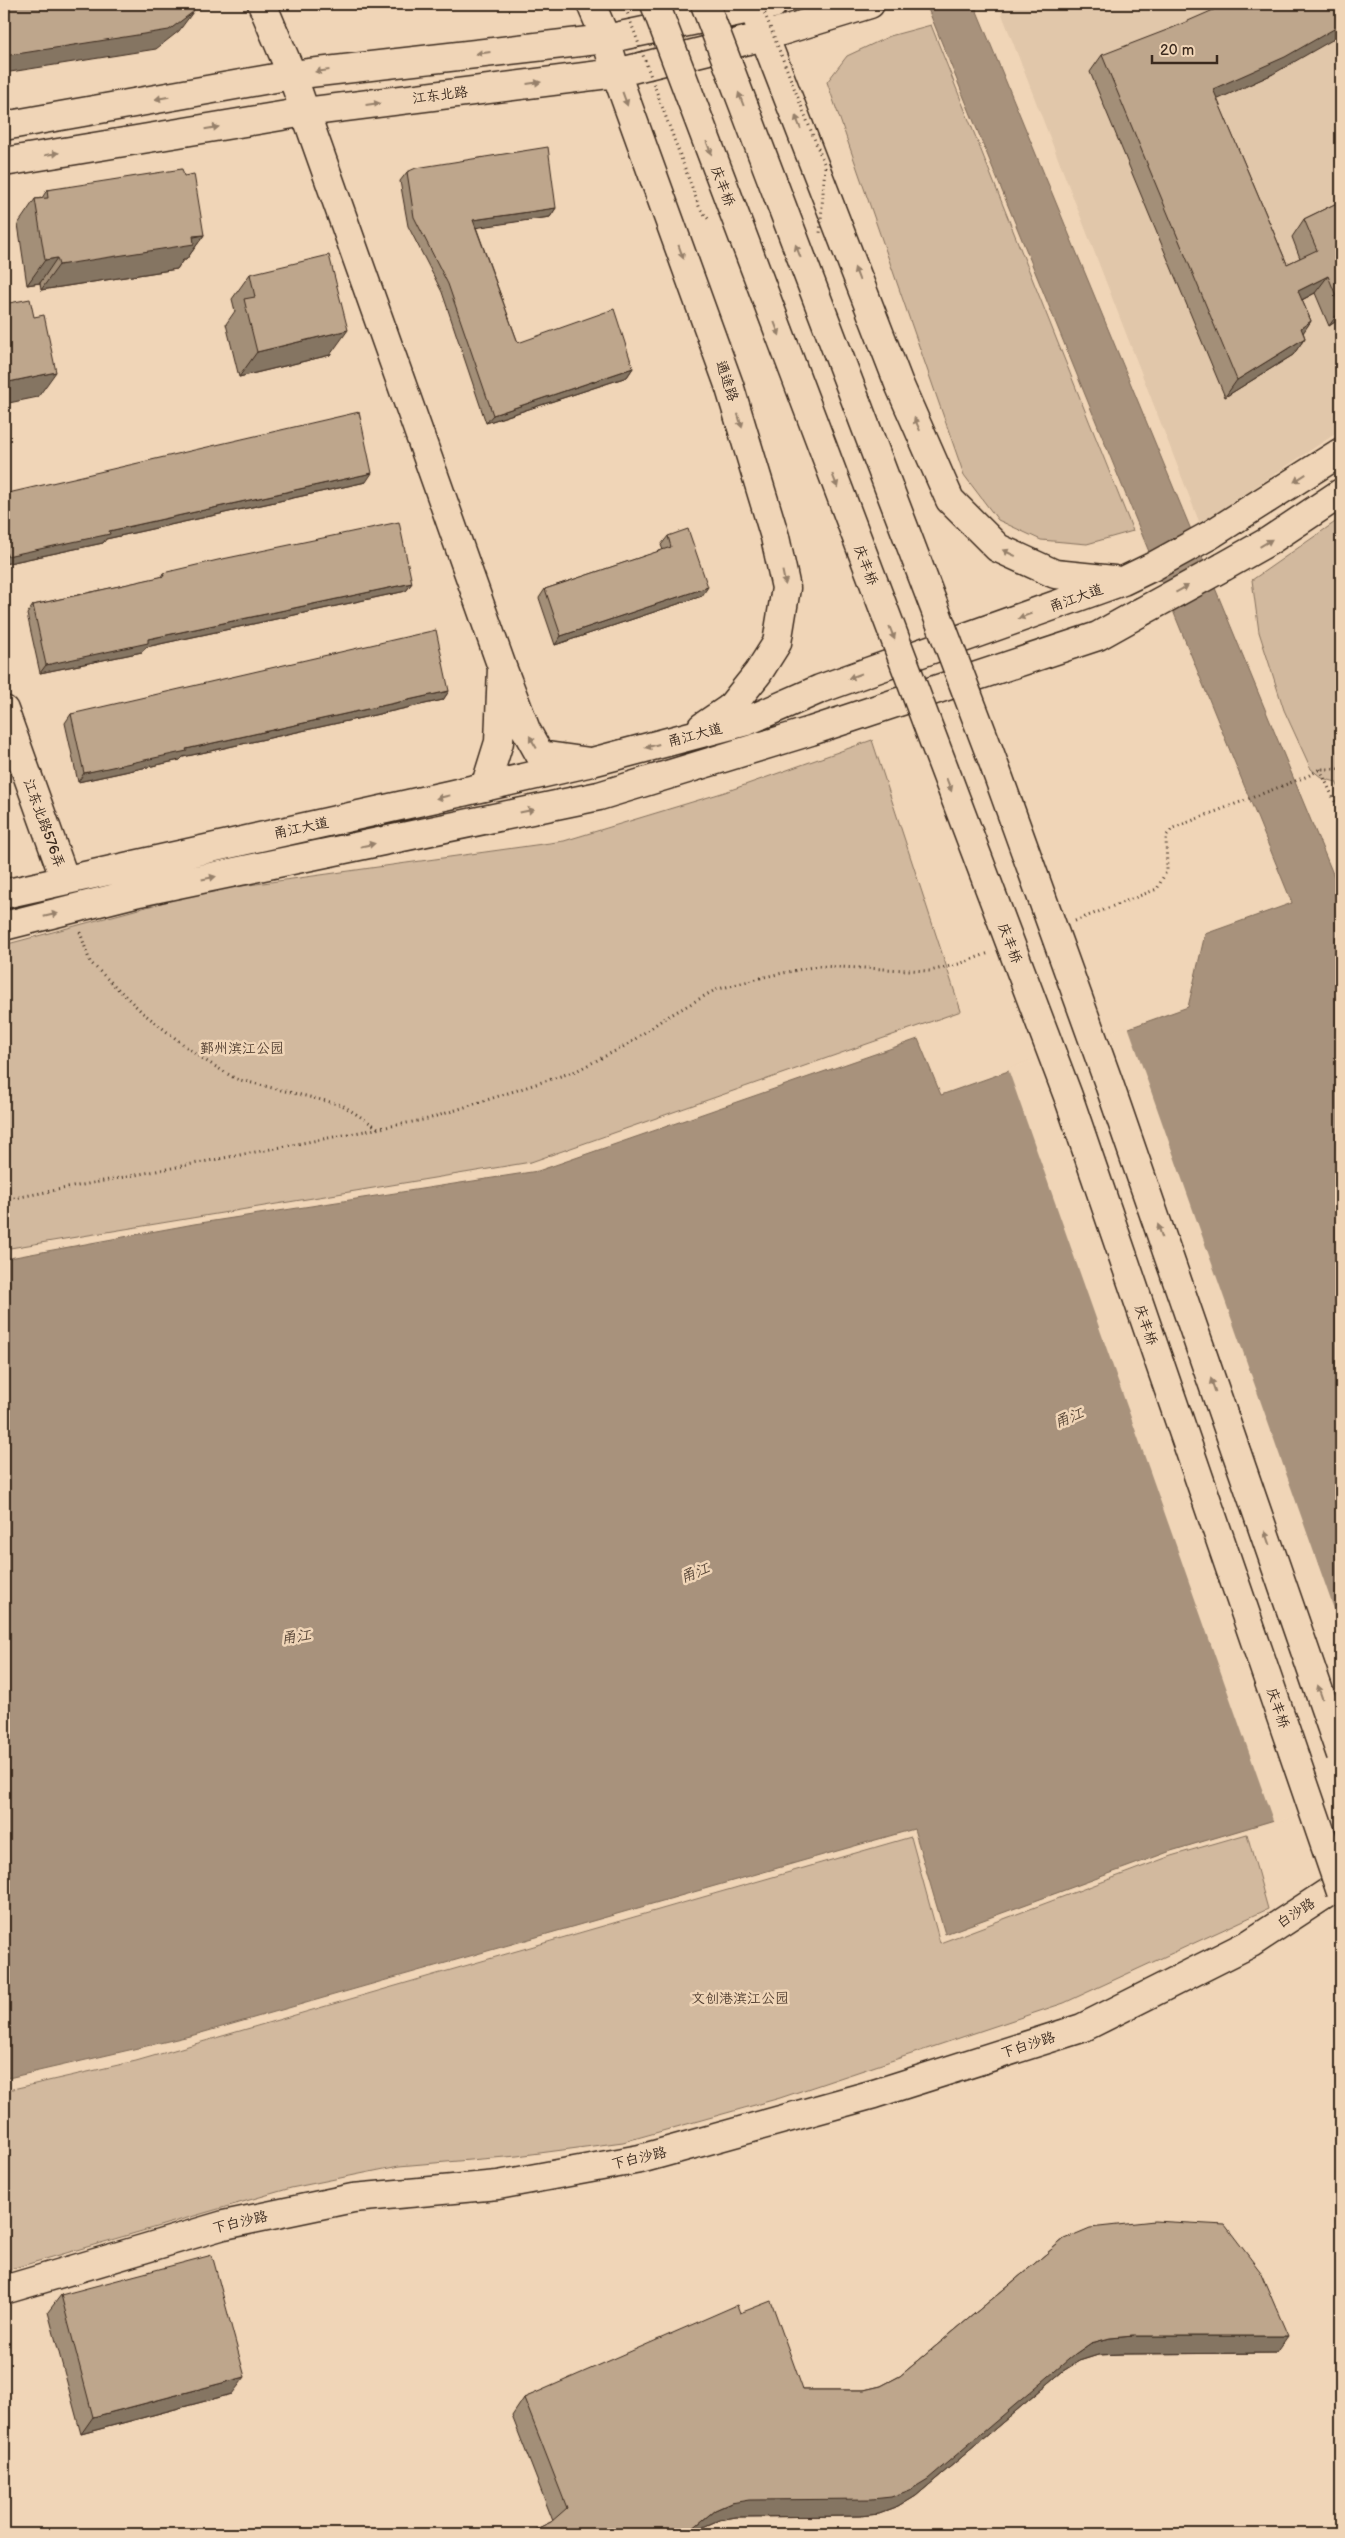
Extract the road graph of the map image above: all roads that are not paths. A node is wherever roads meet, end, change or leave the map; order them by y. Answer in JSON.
{"nodes":[{"id":1,"x":262,"y":4,"type":"edge"},
{"id":2,"x":591,"y":4,"type":"edge"},
{"id":3,"x":655,"y":4,"type":"edge"},
{"id":4,"x":705,"y":4,"type":"edge"},
{"id":5,"x":760,"y":5,"type":"edge"},
{"id":6,"x":863,"y":6,"type":"edge"},
{"id":7,"x":765,"y":36,"type":"junction"},
{"id":8,"x":606,"y":38,"type":"junction"},
{"id":9,"x":616,"y":73,"type":"junction"},
{"id":10,"x":292,"y":74,"type":"junction"},
{"id":11,"x":305,"y":112,"type":"junction"},
{"id":12,"x":4,"y":126,"type":"edge"},
{"id":13,"x":4,"y":162,"type":"edge"},
{"id":14,"x":1341,"y":452,"type":"edge"},
{"id":15,"x":1341,"y":493,"type":"edge"},
{"id":16,"x":1123,"y":581,"type":"junction"},
{"id":17,"x":502,"y":667,"type":"junction"},
{"id":18,"x":4,"y":710,"type":"edge"},
{"id":19,"x":689,"y":736,"type":"junction"},
{"id":20,"x":592,"y":762,"type":"junction"},
{"id":21,"x":485,"y":787,"type":"junction"},
{"id":22,"x":65,"y":880,"type":"junction"},
{"id":23,"x":4,"y":894,"type":"edge"},
{"id":24,"x":4,"y":926,"type":"edge"},
{"id":25,"x":1341,"y":1755,"type":"edge"},
{"id":26,"x":1341,"y":1884,"type":"edge"},
{"id":27,"x":1341,"y":1892,"type":"edge"},
{"id":28,"x":1250,"y":1943,"type":"joint"},
{"id":29,"x":4,"y":2290,"type":"edge"}],
"edges":[{"from":1,"to":10,"type":"main road"},
{"from":2,"to":8,"type":"main road","name":"通途路"},
{"from":3,"to":27,"type":"main road","name":"庆丰桥","one_way":true,"bridge":true},
{"from":25,"to":4,"type":"main road","one_way":true,"bridge":true},
{"from":5,"to":7,"type":"main road"},
{"from":5,"to":8,"type":"main road"},
{"from":6,"to":7,"type":"main road","name":"江东北路"},
{"from":7,"to":9,"type":"main road","name":"江东北路"},
{"from":16,"to":7,"type":"main road","one_way":true},
{"from":8,"to":9,"type":"main road","name":"通途路"},
{"from":8,"to":10,"type":"main road","one_way":true},
{"from":11,"to":9,"type":"main road","name":"江东北路","one_way":true},
{"from":9,"to":19,"type":"main road","name":"通途路","one_way":true},
{"from":10,"to":11,"type":"main road"},
{"from":10,"to":12,"type":"main road","one_way":true},
{"from":13,"to":11,"type":"main road","name":"江东北路","one_way":true},
{"from":11,"to":17,"type":"main road"},
{"from":14,"to":16,"type":"main road","name":"甬江大道","one_way":true,"bridge":true},
{"from":24,"to":15,"type":"main road","one_way":true,"bridge":true},
{"from":16,"to":19,"type":"main road","name":"甬江大道","one_way":true},
{"from":20,"to":17,"type":"main road","one_way":true},
{"from":17,"to":21,"type":"main road"},
{"from":18,"to":22,"type":"main road","name":"江东北路576弄"},
{"from":19,"to":20,"type":"main road","name":"甬江大道","one_way":true},
{"from":20,"to":21,"type":"main road","name":"甬江大道"},
{"from":21,"to":22,"type":"main road","name":"甬江大道","one_way":true},
{"from":22,"to":23,"type":"main road","name":"甬江大道"},
{"from":26,"to":28,"type":"main road","name":"白沙路"},
{"from":28,"to":29,"type":"main road","name":"下白沙路"}]}
